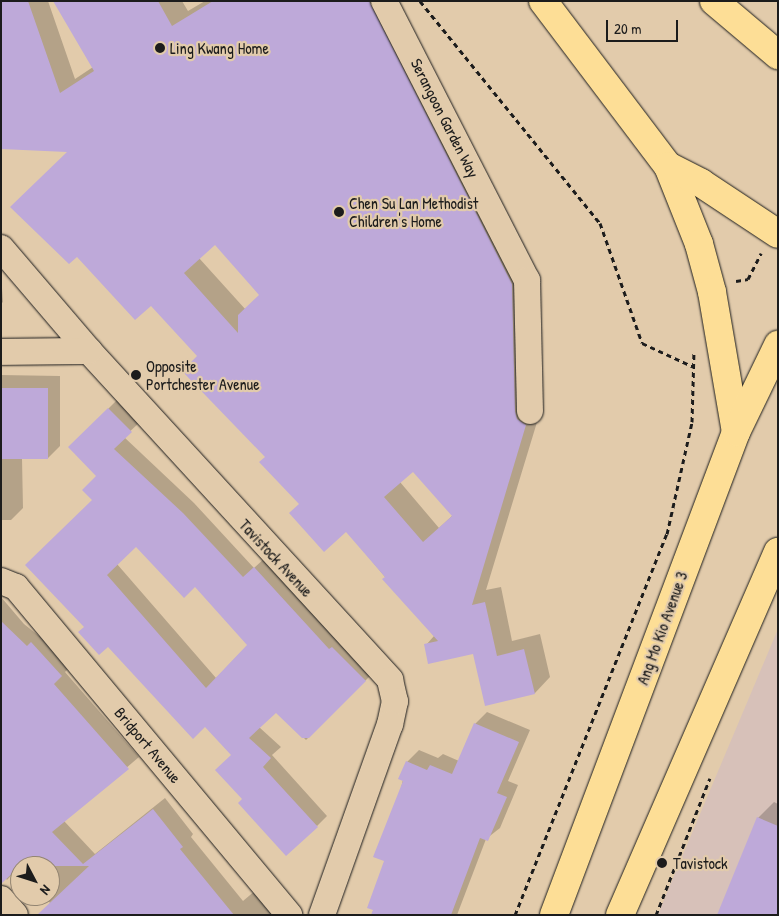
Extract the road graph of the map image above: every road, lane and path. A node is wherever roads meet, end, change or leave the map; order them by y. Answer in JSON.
{"nodes":[{"id":1,"x":384,"y":1,"type":"edge"},
{"id":2,"x":420,"y":1,"type":"edge"},
{"id":3,"x":543,"y":1,"type":"edge"},
{"id":4,"x":714,"y":1,"type":"edge"},
{"id":5,"x":778,"y":55,"type":"edge"},
{"id":6,"x":668,"y":166,"type":"junction"},
{"id":7,"x":775,"y":232,"type":"edge"},
{"id":8,"x":1,"y":248,"type":"edge"},
{"id":9,"x":710,"y":286,"type":"junction"},
{"id":10,"x":778,"y":345,"type":"edge"},
{"id":11,"x":694,"y":347,"type":"dead end"},
{"id":12,"x":1,"y":352,"type":"edge"},
{"id":13,"x":89,"y":352,"type":"junction"},
{"id":14,"x":694,"y":367,"type":"junction"},
{"id":15,"x":530,"y":411,"type":"dead end"},
{"id":16,"x":736,"y":432,"type":"junction"},
{"id":17,"x":778,"y":552,"type":"edge"},
{"id":18,"x":1,"y":581,"type":"edge"},
{"id":19,"x":1,"y":899,"type":"edge"},
{"id":20,"x":15,"y":915,"type":"edge"},
{"id":21,"x":289,"y":915,"type":"edge"},
{"id":22,"x":322,"y":915,"type":"edge"},
{"id":23,"x":515,"y":915,"type":"edge"},
{"id":24,"x":554,"y":915,"type":"edge"},
{"id":25,"x":620,"y":915,"type":"edge"}],
"edges":[{"from":1,"to":15,"type":"street","name":"Serangoon Garden Way"},
{"from":2,"to":14,"type":"path"},
{"from":3,"to":6,"type":"highway"},
{"from":4,"to":5,"type":"highway"},
{"from":6,"to":7,"type":"highway"},
{"from":6,"to":9,"type":"highway"},
{"from":7,"to":9,"type":"path"},
{"from":8,"to":13,"type":"street","name":"Tavistock Avenue"},
{"from":9,"to":16,"type":"highway"},
{"from":10,"to":16,"type":"highway","name":"Ang Mo Kio Avenue 3"},
{"from":11,"to":14,"type":"path"},
{"from":12,"to":13,"type":"street"},
{"from":13,"to":22,"type":"street","name":"Tavistock Avenue"},
{"from":14,"to":23,"type":"path"},
{"from":16,"to":24,"type":"highway","name":"Ang Mo Kio Avenue 3"},
{"from":17,"to":25,"type":"highway"},
{"from":18,"to":21,"type":"street","name":"Bridport Avenue"},
{"from":19,"to":20,"type":"street"}]}
